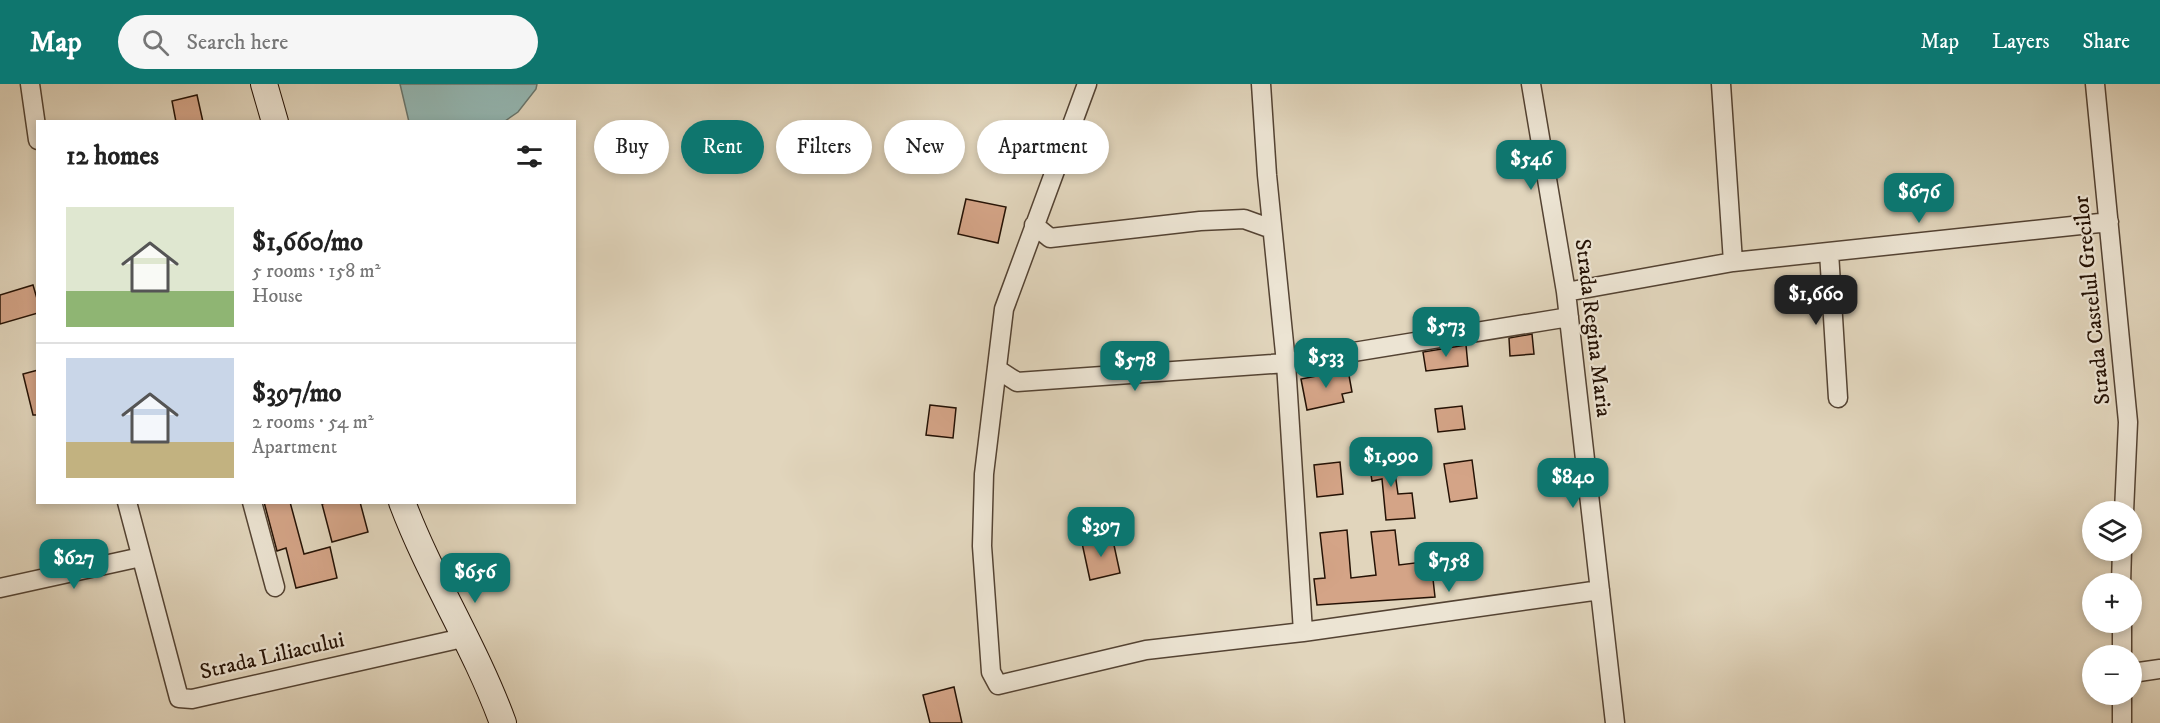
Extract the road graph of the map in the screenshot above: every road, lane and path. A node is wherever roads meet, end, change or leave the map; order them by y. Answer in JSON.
{"nodes":[{"id":1,"x":30,"y":84,"type":"edge"},
{"id":2,"x":264,"y":84,"type":"edge"},
{"id":3,"x":1087,"y":84,"type":"edge"},
{"id":4,"x":1261,"y":84,"type":"edge"},
{"id":5,"x":1532,"y":84,"type":"edge"},
{"id":6,"x":1721,"y":84,"type":"edge"},
{"id":7,"x":2095,"y":84,"type":"edge"},
{"id":8,"x":274,"y":120,"type":"edge"},
{"id":9,"x":36,"y":126,"type":"edge"},
{"id":10,"x":2109,"y":222,"type":"junction"},
{"id":11,"x":1034,"y":225,"type":"junction"},
{"id":12,"x":1272,"y":229,"type":"junction"},
{"id":13,"x":1829,"y":252,"type":"junction"},
{"id":14,"x":1733,"y":262,"type":"junction"},
{"id":15,"x":1566,"y":292,"type":"junction"},
{"id":16,"x":1569,"y":317,"type":"junction"},
{"id":17,"x":1286,"y":363,"type":"junction"},
{"id":18,"x":997,"y":369,"type":"junction"},
{"id":19,"x":1838,"y":398,"type":"dead end"},
{"id":20,"x":2124,"y":501,"type":"edge"},
{"id":21,"x":128,"y":504,"type":"edge"},
{"id":22,"x":253,"y":504,"type":"edge"},
{"id":23,"x":403,"y":504,"type":"edge"},
{"id":24,"x":141,"y":557,"type":"junction"},
{"id":25,"x":275,"y":587,"type":"dead end"},
{"id":26,"x":0,"y":588,"type":"edge"},
{"id":27,"x":1600,"y":590,"type":"junction"},
{"id":28,"x":1303,"y":632,"type":"junction"},
{"id":29,"x":467,"y":637,"type":"junction"},
{"id":30,"x":2160,"y":669,"type":"edge"},
{"id":31,"x":2142,"y":672,"type":"edge"},
{"id":32,"x":2122,"y":705,"type":"edge"},
{"id":33,"x":503,"y":723,"type":"edge"},
{"id":34,"x":1615,"y":723,"type":"edge"},
{"id":35,"x":2122,"y":723,"type":"edge"}],
"edges":[{"from":1,"to":9,"type":"street"},
{"from":2,"to":8,"type":"street"},
{"from":3,"to":11,"type":"street"},
{"from":4,"to":12,"type":"street"},
{"from":5,"to":15,"type":"street","name":"Strada Regina Maria"},
{"from":6,"to":14,"type":"street"},
{"from":7,"to":10,"type":"street","name":"Strada Castelul Grecilor"},
{"from":10,"to":13,"type":"street"},
{"from":10,"to":20,"type":"street","name":"Strada Castelul Grecilor"},
{"from":11,"to":12,"type":"street"},
{"from":11,"to":18,"type":"street"},
{"from":12,"to":17,"type":"street"},
{"from":13,"to":14,"type":"street"},
{"from":13,"to":19,"type":"street"},
{"from":14,"to":15,"type":"street"},
{"from":15,"to":16,"type":"street","name":"Strada Regina Maria"},
{"from":16,"to":17,"type":"street"},
{"from":16,"to":27,"type":"street","name":"Strada Regina Maria"},
{"from":17,"to":18,"type":"street"},
{"from":17,"to":28,"type":"street"},
{"from":18,"to":28,"type":"street"},
{"from":21,"to":24,"type":"street","name":"Strada Liliacului"},
{"from":22,"to":25,"type":"street"},
{"from":23,"to":29,"type":"street"},
{"from":24,"to":26,"type":"street"},
{"from":24,"to":29,"type":"street","name":"Strada Liliacului"},
{"from":27,"to":28,"type":"street"},
{"from":27,"to":34,"type":"street","name":"Strada Regina Maria"},
{"from":29,"to":33,"type":"street"},
{"from":30,"to":31,"type":"street"},
{"from":32,"to":35,"type":"street"}]}
